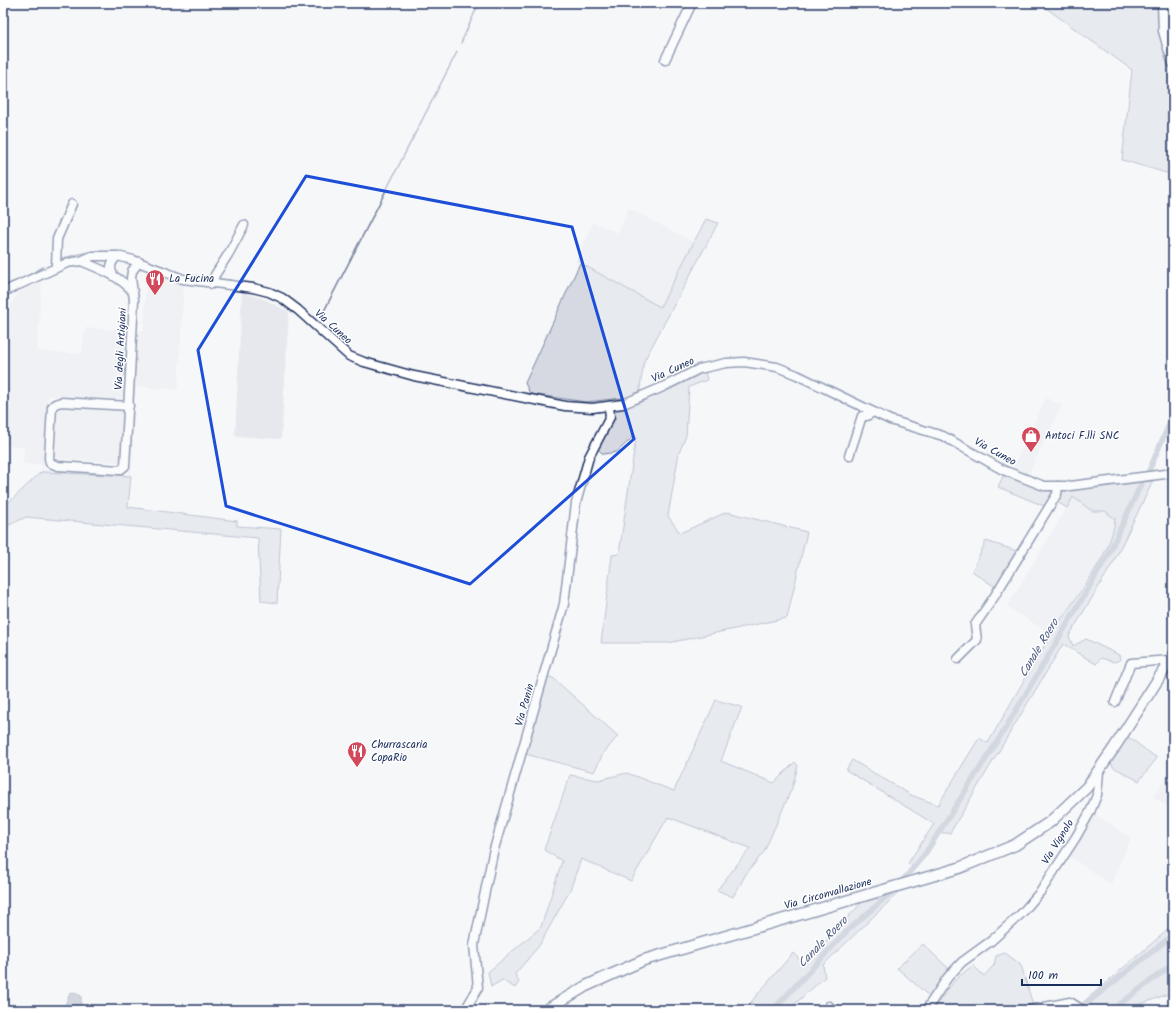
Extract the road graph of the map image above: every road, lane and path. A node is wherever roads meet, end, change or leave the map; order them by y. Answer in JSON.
{"nodes":[{"id":1,"x":692,"y":3,"type":"edge"},
{"id":2,"x":1163,"y":3,"type":"edge"},
{"id":3,"x":665,"y":60,"type":"dead end"},
{"id":4,"x":1173,"y":62,"type":"edge"},
{"id":5,"x":72,"y":204,"type":"dead end"},
{"id":6,"x":244,"y":225,"type":"dead end"},
{"id":7,"x":117,"y":256,"type":"junction"},
{"id":8,"x":81,"y":261,"type":"junction"},
{"id":9,"x":139,"y":262,"type":"junction"},
{"id":10,"x":56,"y":267,"type":"junction"},
{"id":11,"x":132,"y":273,"type":"junction"},
{"id":12,"x":115,"y":277,"type":"junction"},
{"id":13,"x":212,"y":284,"type":"junction"},
{"id":14,"x":3,"y":292,"type":"edge"},
{"id":15,"x":133,"y":292,"type":"junction"},
{"id":16,"x":129,"y":406,"type":"junction"},
{"id":17,"x":860,"y":406,"type":"junction"},
{"id":18,"x":609,"y":407,"type":"junction"},
{"id":19,"x":873,"y":412,"type":"junction"},
{"id":20,"x":862,"y":416,"type":"junction"},
{"id":21,"x":849,"y":456,"type":"dead end"},
{"id":22,"x":1173,"y":473,"type":"edge"},
{"id":23,"x":1058,"y":486,"type":"junction"},
{"id":24,"x":1172,"y":658,"type":"edge"},
{"id":25,"x":958,"y":659,"type":"dead end"},
{"id":26,"x":1115,"y":702,"type":"dead end"},
{"id":27,"x":1099,"y":772,"type":"junction"},
{"id":28,"x":1079,"y":1008,"type":"edge"},
{"id":29,"x":464,"y":1010,"type":"edge"},
{"id":30,"x":546,"y":1010,"type":"edge"},
{"id":31,"x":926,"y":1010,"type":"edge"},
{"id":32,"x":1029,"y":1010,"type":"edge"}],
"edges":[{"from":1,"to":3,"type":"street"},
{"from":2,"to":4,"type":"main road"},
{"from":5,"to":10,"type":"street"},
{"from":6,"to":13,"type":"street"},
{"from":7,"to":8,"type":"street","name":"Via Cuneo"},
{"from":7,"to":9,"type":"street","name":"Via Cuneo"},
{"from":7,"to":12,"type":"street"},
{"from":8,"to":10,"type":"street","name":"Via Cuneo"},
{"from":8,"to":12,"type":"street","name":"Via degli Artigiani"},
{"from":9,"to":11,"type":"street"},
{"from":9,"to":13,"type":"street","name":"Via Cuneo"},
{"from":10,"to":14,"type":"street","name":"Via Cuneo"},
{"from":11,"to":12,"type":"street"},
{"from":11,"to":15,"type":"street","name":"Via degli Artigiani"},
{"from":12,"to":15,"type":"street","name":"Via degli Artigiani"},
{"from":13,"to":18,"type":"street","name":"Via Cuneo"},
{"from":15,"to":16,"type":"street","name":"Via degli Artigiani"},
{"from":16,"to":16,"type":"street","name":"Via degli Artigiani"},
{"from":17,"to":18,"type":"street","name":"Via Cuneo"},
{"from":17,"to":19,"type":"street","name":"Via Cuneo"},
{"from":17,"to":20,"type":"street"},
{"from":18,"to":29,"type":"street","name":"Via Panin"},
{"from":19,"to":20,"type":"street"},
{"from":19,"to":23,"type":"street","name":"Via Cuneo"},
{"from":20,"to":21,"type":"street"},
{"from":22,"to":23,"type":"street","name":"Via Cuneo"},
{"from":23,"to":25,"type":"street"},
{"from":24,"to":26,"type":"street","name":"Via Vignolo"},
{"from":24,"to":27,"type":"main road","name":"Via Vignolo"},
{"from":27,"to":30,"type":"main road","name":"Via Circonvallazione"},
{"from":27,"to":31,"type":"street","name":"Via Vignolo"},
{"from":28,"to":32,"type":"street"}]}
